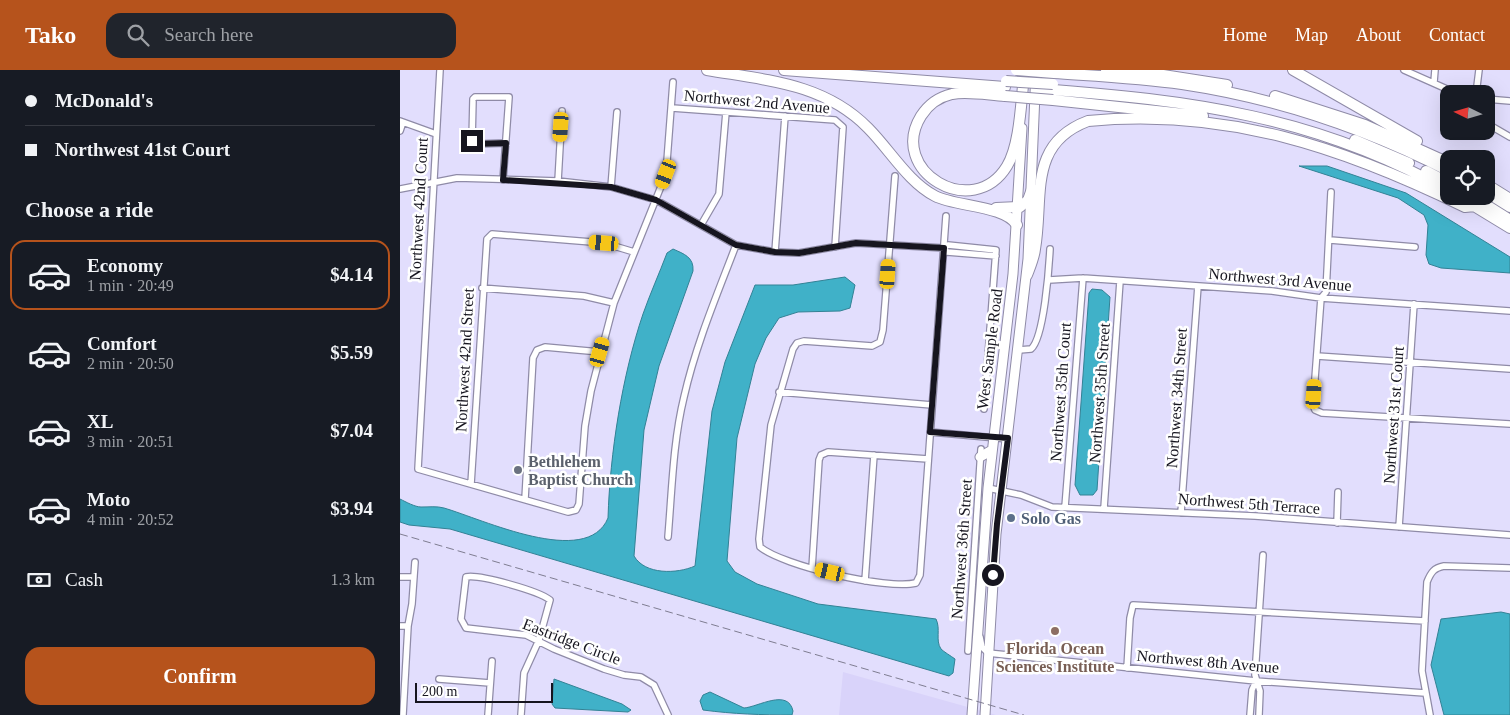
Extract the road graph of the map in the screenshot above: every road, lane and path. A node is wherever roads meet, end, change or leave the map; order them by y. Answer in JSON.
{"nodes":[{"id":1,"x":440,"y":70,"type":"edge"},
{"id":2,"x":707,"y":70,"type":"edge"},
{"id":3,"x":784,"y":70,"type":"edge"},
{"id":4,"x":870,"y":70,"type":"edge"},
{"id":5,"x":1106,"y":70,"type":"edge"},
{"id":6,"x":1293,"y":70,"type":"edge"},
{"id":7,"x":1404,"y":70,"type":"edge"},
{"id":8,"x":1434,"y":70,"type":"edge"},
{"id":9,"x":1478,"y":70,"type":"edge"},
{"id":10,"x":1022,"y":72,"type":"edge"},
{"id":11,"x":1036,"y":72,"type":"edge"},
{"id":12,"x":673,"y":82,"type":"dead end"},
{"id":13,"x":1434,"y":82,"type":"junction"},
{"id":14,"x":1440,"y":85,"type":"edge"},
{"id":15,"x":1477,"y":85,"type":"edge"},
{"id":16,"x":1005,"y":88,"type":"junction"},
{"id":17,"x":1053,"y":92,"type":"junction"},
{"id":18,"x":1495,"y":100,"type":"edge"},
{"id":19,"x":1510,"y":101,"type":"edge"},
{"id":20,"x":672,"y":108,"type":"junction"},
{"id":21,"x":562,"y":111,"type":"dead end"},
{"id":22,"x":617,"y":112,"type":"dead end"},
{"id":23,"x":726,"y":112,"type":"junction"},
{"id":24,"x":785,"y":116,"type":"junction"},
{"id":25,"x":402,"y":121,"type":"edge"},
{"id":26,"x":1254,"y":128,"type":"junction"},
{"id":27,"x":1495,"y":128,"type":"edge"},
{"id":28,"x":400,"y":131,"type":"edge"},
{"id":29,"x":436,"y":134,"type":"junction"},
{"id":30,"x":1510,"y":137,"type":"edge"},
{"id":31,"x":506,"y":143,"type":"junction"},
{"id":32,"x":1440,"y":153,"type":"edge"},
{"id":33,"x":1440,"y":159,"type":"edge"},
{"id":34,"x":1440,"y":167,"type":"edge"},
{"id":35,"x":895,"y":176,"type":"dead end"},
{"id":36,"x":1440,"y":179,"type":"edge"},
{"id":37,"x":503,"y":180,"type":"junction"},
{"id":38,"x":434,"y":182,"type":"junction"},
{"id":39,"x":558,"y":182,"type":"junction"},
{"id":40,"x":611,"y":187,"type":"junction"},
{"id":41,"x":1495,"y":187,"type":"edge"},
{"id":42,"x":1440,"y":188,"type":"edge"},
{"id":43,"x":400,"y":189,"type":"edge"},
{"id":44,"x":1032,"y":189,"type":"junction"},
{"id":45,"x":1495,"y":190,"type":"edge"},
{"id":46,"x":1331,"y":192,"type":"dead end"},
{"id":47,"x":1440,"y":195,"type":"edge"},
{"id":48,"x":1507,"y":197,"type":"edge"},
{"id":49,"x":1495,"y":198,"type":"edge"},
{"id":50,"x":656,"y":200,"type":"junction"},
{"id":51,"x":1478,"y":205,"type":"edge"},
{"id":52,"x":1481,"y":205,"type":"edge"},
{"id":53,"x":1510,"y":207,"type":"edge"},
{"id":54,"x":1018,"y":208,"type":"junction"},
{"id":55,"x":988,"y":209,"type":"junction"},
{"id":56,"x":946,"y":216,"type":"dead end"},
{"id":57,"x":1510,"y":220,"type":"edge"},
{"id":58,"x":701,"y":225,"type":"junction"},
{"id":59,"x":1017,"y":225,"type":"junction"},
{"id":60,"x":1510,"y":228,"type":"edge"},
{"id":61,"x":1330,"y":240,"type":"junction"},
{"id":62,"x":736,"y":245,"type":"junction"},
{"id":63,"x":890,"y":245,"type":"junction"},
{"id":64,"x":835,"y":247,"type":"junction"},
{"id":65,"x":1415,"y":247,"type":"dead end"},
{"id":66,"x":944,"y":248,"type":"junction"},
{"id":67,"x":1050,"y":249,"type":"dead end"},
{"id":68,"x":634,"y":252,"type":"junction"},
{"id":69,"x":775,"y":252,"type":"junction"},
{"id":70,"x":1027,"y":275,"type":"junction"},
{"id":71,"x":1083,"y":278,"type":"junction"},
{"id":72,"x":1048,"y":280,"type":"junction"},
{"id":73,"x":1120,"y":281,"type":"junction"},
{"id":74,"x":1198,"y":286,"type":"junction"},
{"id":75,"x":482,"y":288,"type":"junction"},
{"id":76,"x":1321,"y":298,"type":"junction"},
{"id":77,"x":614,"y":303,"type":"junction"},
{"id":78,"x":1414,"y":304,"type":"junction"},
{"id":79,"x":1510,"y":311,"type":"edge"},
{"id":80,"x":1019,"y":350,"type":"junction"},
{"id":81,"x":600,"y":352,"type":"junction"},
{"id":82,"x":1317,"y":356,"type":"junction"},
{"id":83,"x":1410,"y":361,"type":"junction"},
{"id":84,"x":1510,"y":369,"type":"edge"},
{"id":85,"x":779,"y":392,"type":"junction"},
{"id":86,"x":932,"y":405,"type":"junction"},
{"id":87,"x":984,"y":409,"type":"dead end"},
{"id":88,"x":1407,"y":419,"type":"junction"},
{"id":89,"x":1510,"y":424,"type":"edge"},
{"id":90,"x":930,"y":432,"type":"junction"},
{"id":91,"x":993,"y":437,"type":"junction"},
{"id":92,"x":1008,"y":438,"type":"junction"},
{"id":93,"x":992,"y":450,"type":"junction"},
{"id":94,"x":981,"y":453,"type":"joint"},
{"id":95,"x":874,"y":456,"type":"junction"},
{"id":96,"x":928,"y":459,"type":"junction"},
{"id":97,"x":471,"y":484,"type":"junction"},
{"id":98,"x":988,"y":488,"type":"junction"},
{"id":99,"x":1001,"y":490,"type":"junction"},
{"id":100,"x":1338,"y":492,"type":"dead end"},
{"id":101,"x":525,"y":499,"type":"junction"},
{"id":102,"x":1065,"y":507,"type":"junction"},
{"id":103,"x":1104,"y":508,"type":"junction"},
{"id":104,"x":1182,"y":513,"type":"junction"},
{"id":105,"x":1337,"y":523,"type":"junction"},
{"id":106,"x":1399,"y":527,"type":"junction"},
{"id":107,"x":1510,"y":536,"type":"edge"},
{"id":108,"x":668,"y":537,"type":"dead end"},
{"id":109,"x":1263,"y":555,"type":"dead end"},
{"id":110,"x":415,"y":562,"type":"dead end"},
{"id":111,"x":812,"y":568,"type":"junction"},
{"id":112,"x":1510,"y":568,"type":"edge"},
{"id":113,"x":400,"y":576,"type":"edge"},
{"id":114,"x":414,"y":577,"type":"junction"},
{"id":115,"x":865,"y":580,"type":"junction"},
{"id":116,"x":1258,"y":612,"type":"junction"},
{"id":117,"x":976,"y":620,"type":"junction"},
{"id":118,"x":1424,"y":622,"type":"junction"},
{"id":119,"x":400,"y":626,"type":"edge"},
{"id":120,"x":408,"y":626,"type":"junction"},
{"id":121,"x":539,"y":640,"type":"junction"},
{"id":122,"x":968,"y":651,"type":"dead end"},
{"id":123,"x":988,"y":653,"type":"junction"},
{"id":124,"x":492,"y":661,"type":"dead end"},
{"id":125,"x":1127,"y":668,"type":"junction"},
{"id":126,"x":403,"y":675,"type":"edge"},
{"id":127,"x":440,"y":679,"type":"dead end"},
{"id":128,"x":1256,"y":681,"type":"junction"},
{"id":129,"x":490,"y":682,"type":"junction"},
{"id":130,"x":1425,"y":692,"type":"junction"},
{"id":131,"x":403,"y":715,"type":"edge"},
{"id":132,"x":488,"y":715,"type":"edge"},
{"id":133,"x":521,"y":715,"type":"edge"},
{"id":134,"x":668,"y":715,"type":"edge"},
{"id":135,"x":972,"y":715,"type":"edge"},
{"id":136,"x":985,"y":715,"type":"edge"},
{"id":137,"x":1250,"y":715,"type":"edge"},
{"id":138,"x":1259,"y":715,"type":"edge"},
{"id":139,"x":1430,"y":715,"type":"edge"}],
"edges":[{"from":1,"to":29,"type":"street","name":"Northwest 42nd Court"},
{"from":2,"to":55,"type":"highway"},
{"from":3,"to":16,"type":"highway"},
{"from":4,"to":16,"type":"highway"},
{"from":5,"to":33,"type":"highway"},
{"from":6,"to":32,"type":"highway"},
{"from":7,"to":13,"type":"street"},
{"from":8,"to":13,"type":"street"},
{"from":9,"to":15,"type":"street"},
{"from":10,"to":16,"type":"highway"},
{"from":10,"to":34,"type":"highway","bridge":true},
{"from":10,"to":54,"type":"main road","name":"West Sample Road"},
{"from":11,"to":44,"type":"main road","name":"West Sample Road"},
{"from":12,"to":20,"type":"street"},
{"from":13,"to":14,"type":"street"},
{"from":16,"to":17,"type":"highway"},
{"from":17,"to":26,"type":"highway"},
{"from":17,"to":36,"type":"highway"},
{"from":17,"to":42,"type":"highway"},
{"from":18,"to":19,"type":"street"},
{"from":20,"to":23,"type":"street","name":"Northwest 2nd Avenue"},
{"from":20,"to":50,"type":"street"},
{"from":21,"to":39,"type":"street"},
{"from":22,"to":40,"type":"street"},
{"from":23,"to":24,"type":"street","name":"Northwest 2nd Avenue"},
{"from":23,"to":58,"type":"street"},
{"from":24,"to":64,"type":"street","name":"Northwest 2nd Avenue"},
{"from":24,"to":69,"type":"street"},
{"from":25,"to":28,"type":"street"},
{"from":25,"to":29,"type":"street"},
{"from":26,"to":47,"type":"highway"},
{"from":26,"to":70,"type":"highway"},
{"from":27,"to":30,"type":"street"},
{"from":29,"to":38,"type":"street","name":"Northwest 42nd Court"},
{"from":31,"to":31,"type":"street"},
{"from":31,"to":37,"type":"street"},
{"from":35,"to":63,"type":"street"},
{"from":37,"to":38,"type":"street"},
{"from":37,"to":39,"type":"street"},
{"from":38,"to":43,"type":"street"},
{"from":38,"to":97,"type":"street","name":"Northwest 42nd Court"},
{"from":39,"to":40,"type":"street"},
{"from":40,"to":50,"type":"street"},
{"from":41,"to":48,"type":"highway"},
{"from":44,"to":54,"type":"highway"},
{"from":44,"to":70,"type":"main road","name":"West Sample Road"},
{"from":45,"to":48,"type":"highway"},
{"from":46,"to":61,"type":"street"},
{"from":49,"to":53,"type":"highway"},
{"from":50,"to":58,"type":"street"},
{"from":50,"to":68,"type":"street"},
{"from":51,"to":60,"type":"highway"},
{"from":52,"to":57,"type":"highway"},
{"from":54,"to":55,"type":"highway"},
{"from":54,"to":59,"type":"main road","name":"West Sample Road"},
{"from":55,"to":59,"type":"highway"},
{"from":56,"to":66,"type":"street"},
{"from":58,"to":62,"type":"street"},
{"from":59,"to":91,"type":"main road","name":"West Sample Road"},
{"from":61,"to":65,"type":"street"},
{"from":61,"to":76,"type":"street"},
{"from":62,"to":69,"type":"street"},
{"from":62,"to":108,"type":"street"},
{"from":63,"to":64,"type":"street"},
{"from":63,"to":66,"type":"street"},
{"from":63,"to":85,"type":"street"},
{"from":64,"to":69,"type":"street"},
{"from":66,"to":86,"type":"street"},
{"from":66,"to":87,"type":"street"},
{"from":67,"to":72,"type":"street"},
{"from":68,"to":75,"type":"street","name":"Northwest 42nd Street"},
{"from":68,"to":77,"type":"street"},
{"from":70,"to":80,"type":"main road","name":"West Sample Road"},
{"from":71,"to":72,"type":"street","name":"Northwest 3rd Avenue"},
{"from":71,"to":73,"type":"street","name":"Northwest 3rd Avenue"},
{"from":71,"to":102,"type":"street","name":"Northwest 35th Court"},
{"from":72,"to":80,"type":"street"},
{"from":73,"to":74,"type":"street","name":"Northwest 3rd Avenue"},
{"from":73,"to":103,"type":"street","name":"Northwest 35th Street"},
{"from":74,"to":76,"type":"street","name":"Northwest 3rd Avenue"},
{"from":74,"to":104,"type":"street","name":"Northwest 34th Street"},
{"from":75,"to":77,"type":"street"},
{"from":75,"to":97,"type":"street","name":"Northwest 42nd Street"},
{"from":76,"to":78,"type":"street","name":"Northwest 3rd Avenue"},
{"from":76,"to":82,"type":"street"},
{"from":77,"to":81,"type":"street"},
{"from":78,"to":79,"type":"street","name":"Northwest 3rd Avenue"},
{"from":78,"to":83,"type":"street","name":"Northwest 31st Court"},
{"from":80,"to":92,"type":"main road","name":"West Sample Road"},
{"from":81,"to":101,"type":"street"},
{"from":81,"to":101,"type":"street"},
{"from":82,"to":83,"type":"street"},
{"from":82,"to":88,"type":"street"},
{"from":83,"to":84,"type":"street"},
{"from":83,"to":88,"type":"street","name":"Northwest 31st Court"},
{"from":85,"to":86,"type":"street"},
{"from":85,"to":111,"type":"street"},
{"from":86,"to":90,"type":"street"},
{"from":88,"to":89,"type":"street"},
{"from":88,"to":106,"type":"street","name":"Northwest 31st Court"},
{"from":90,"to":91,"type":"street"},
{"from":90,"to":96,"type":"street"},
{"from":91,"to":92,"type":"street"},
{"from":91,"to":93,"type":"main road","name":"West Sample Road"},
{"from":92,"to":99,"type":"main road","name":"West Sample Road"},
{"from":93,"to":94,"type":"main road"},
{"from":93,"to":98,"type":"main road","name":"West Sample Road"},
{"from":94,"to":117,"type":"street","name":"Northwest 36th Street"},
{"from":95,"to":96,"type":"street"},
{"from":95,"to":111,"type":"street"},
{"from":95,"to":115,"type":"street"},
{"from":96,"to":115,"type":"street"},
{"from":97,"to":101,"type":"street"},
{"from":98,"to":99,"type":"street","name":"Northwest 5th Terrace"},
{"from":98,"to":117,"type":"main road","name":"West Sample Road"},
{"from":99,"to":102,"type":"street","name":"Northwest 5th Terrace"},
{"from":99,"to":123,"type":"main road","name":"West Sample Road"},
{"from":100,"to":105,"type":"street"},
{"from":102,"to":103,"type":"street","name":"Northwest 5th Terrace"},
{"from":103,"to":104,"type":"street","name":"Northwest 5th Terrace"},
{"from":104,"to":105,"type":"street","name":"Northwest 5th Terrace"},
{"from":105,"to":106,"type":"street","name":"Northwest 5th Terrace"},
{"from":106,"to":107,"type":"street","name":"Northwest 5th Terrace"},
{"from":109,"to":116,"type":"street"},
{"from":110,"to":114,"type":"street"},
{"from":111,"to":115,"type":"street"},
{"from":112,"to":118,"type":"street"},
{"from":113,"to":114,"type":"street"},
{"from":114,"to":120,"type":"street"},
{"from":116,"to":118,"type":"street"},
{"from":116,"to":125,"type":"street"},
{"from":116,"to":128,"type":"street"},
{"from":117,"to":122,"type":"street","name":"Northwest 36th Street"},
{"from":117,"to":123,"type":"street"},
{"from":117,"to":135,"type":"main road","name":"West Sample Road"},
{"from":118,"to":130,"type":"street"},
{"from":119,"to":120,"type":"street"},
{"from":120,"to":126,"type":"street"},
{"from":121,"to":121,"type":"street","name":"Eastridge Circle"},
{"from":121,"to":133,"type":"street"},
{"from":121,"to":134,"type":"street","name":"Eastridge Circle"},
{"from":123,"to":125,"type":"street","name":"Northwest 8th Avenue"},
{"from":123,"to":136,"type":"main road","name":"West Sample Road"},
{"from":124,"to":129,"type":"street"},
{"from":125,"to":128,"type":"street","name":"Northwest 8th Avenue"},
{"from":126,"to":131,"type":"street"},
{"from":127,"to":129,"type":"street"},
{"from":128,"to":130,"type":"street","name":"Northwest 8th Avenue"},
{"from":128,"to":137,"type":"street"},
{"from":128,"to":138,"type":"street"},
{"from":129,"to":132,"type":"street"},
{"from":130,"to":139,"type":"street"}]}
